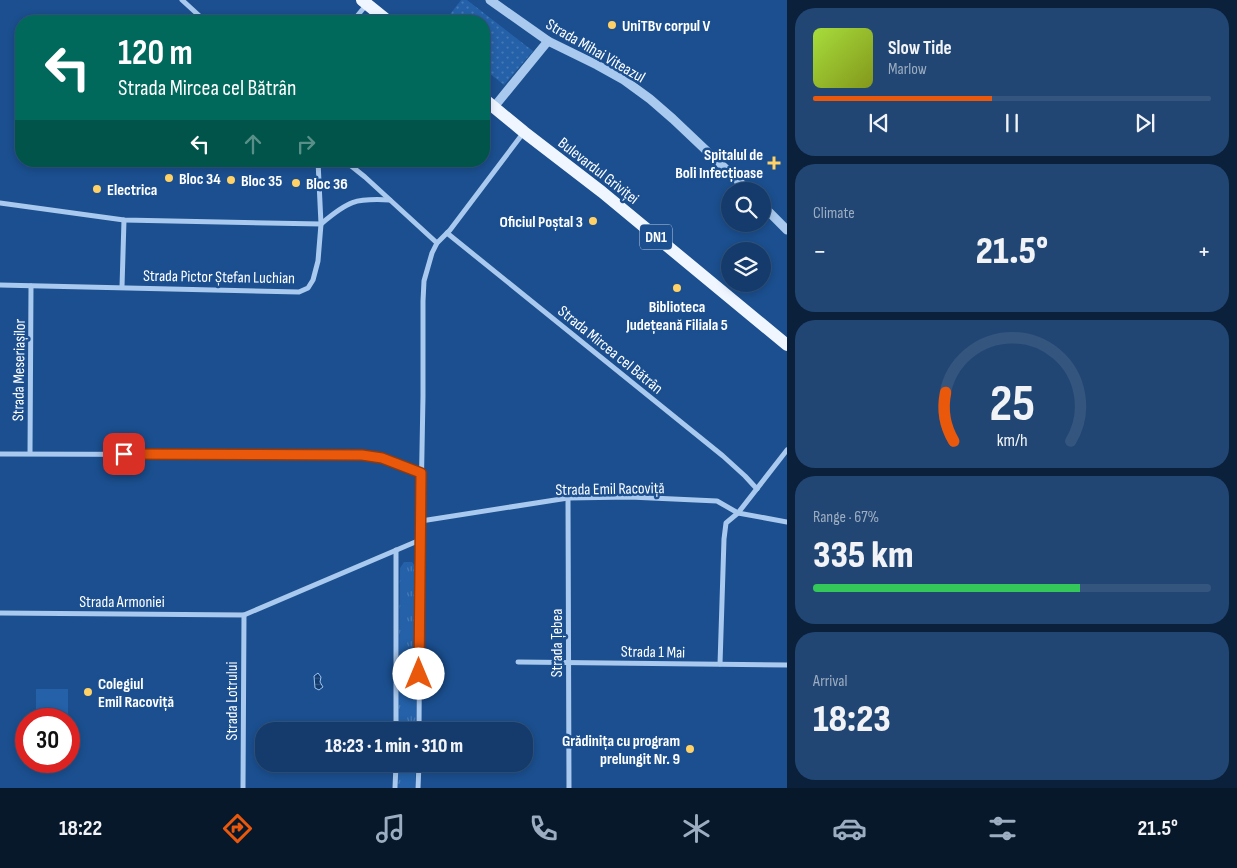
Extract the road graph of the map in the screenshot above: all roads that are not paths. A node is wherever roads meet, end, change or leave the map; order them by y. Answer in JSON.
{"nodes":[{"id":1,"x":182,"y":0,"type":"edge"},
{"id":2,"x":490,"y":0,"type":"edge"},
{"id":3,"x":364,"y":2,"type":"edge"},
{"id":4,"x":198,"y":15,"type":"edge"},
{"id":5,"x":356,"y":15,"type":"edge"},
{"id":6,"x":380,"y":15,"type":"edge"},
{"id":7,"x":548,"y":41,"type":"junction"},
{"id":8,"x":490,"y":102,"type":"edge"},
{"id":9,"x":490,"y":104,"type":"edge"},
{"id":10,"x":524,"y":132,"type":"junction"},
{"id":11,"x":318,"y":167,"type":"edge"},
{"id":12,"x":352,"y":167,"type":"edge"},
{"id":13,"x":740,"y":182,"type":"edge"},
{"id":14,"x":390,"y":200,"type":"junction"},
{"id":15,"x":0,"y":203,"type":"edge"},
{"id":16,"x":771,"y":214,"type":"edge"},
{"id":17,"x":124,"y":220,"type":"junction"},
{"id":18,"x":322,"y":224,"type":"junction"},
{"id":19,"x":787,"y":230,"type":"edge"},
{"id":20,"x":447,"y":233,"type":"junction"},
{"id":21,"x":438,"y":243,"type":"junction"},
{"id":22,"x":0,"y":286,"type":"edge"},
{"id":23,"x":32,"y":286,"type":"junction"},
{"id":24,"x":122,"y":287,"type":"junction"},
{"id":25,"x":787,"y":344,"type":"edge"},
{"id":26,"x":787,"y":450,"type":"edge"},
{"id":27,"x":30,"y":453,"type":"junction"},
{"id":28,"x":0,"y":454,"type":"edge"},
{"id":29,"x":421,"y":473,"type":"junction"},
{"id":30,"x":757,"y":489,"type":"junction"},
{"id":31,"x":568,"y":498,"type":"junction"},
{"id":32,"x":738,"y":513,"type":"junction"},
{"id":33,"x":421,"y":522,"type":"junction"},
{"id":34,"x":787,"y":522,"type":"edge"},
{"id":35,"x":420,"y":540,"type":"junction"},
{"id":36,"x":396,"y":550,"type":"junction"},
{"id":37,"x":0,"y":613,"type":"edge"},
{"id":38,"x":244,"y":615,"type":"junction"},
{"id":39,"x":518,"y":662,"type":"dead end"},
{"id":40,"x":569,"y":662,"type":"junction"},
{"id":41,"x":720,"y":664,"type":"junction"},
{"id":42,"x":787,"y":665,"type":"edge"},
{"id":43,"x":396,"y":722,"type":"edge"},
{"id":44,"x":419,"y":722,"type":"edge"},
{"id":45,"x":396,"y":772,"type":"edge"},
{"id":46,"x":419,"y":772,"type":"edge"},
{"id":47,"x":243,"y":788,"type":"edge"},
{"id":48,"x":396,"y":788,"type":"edge"},
{"id":49,"x":418,"y":788,"type":"edge"},
{"id":50,"x":569,"y":788,"type":"edge"}],
"edges":[{"from":1,"to":4,"type":"street"},
{"from":2,"to":7,"type":"street","name":"Strada Mihai Viteazul"},
{"from":3,"to":5,"type":"street"},
{"from":3,"to":6,"type":"main road"},
{"from":7,"to":8,"type":"street"},
{"from":7,"to":13,"type":"street","name":"Strada Mihai Viteazul"},
{"from":9,"to":10,"type":"main road","name":"Bulevardul Griviței","number":"DN1"},
{"from":10,"to":20,"type":"street"},
{"from":10,"to":25,"type":"main road","name":"Bulevardul Griviței","number":"DN1"},
{"from":11,"to":18,"type":"street","name":"Strada Pictor Ștefan Luchian"},
{"from":12,"to":14,"type":"street"},
{"from":14,"to":18,"type":"street"},
{"from":14,"to":21,"type":"street"},
{"from":15,"to":17,"type":"street"},
{"from":16,"to":19,"type":"street"},
{"from":17,"to":18,"type":"street"},
{"from":17,"to":24,"type":"street","name":"Strada Pictor Ștefan Luchian"},
{"from":18,"to":24,"type":"street","name":"Strada Pictor Ștefan Luchian"},
{"from":20,"to":21,"type":"street"},
{"from":20,"to":30,"type":"street","name":"Strada Mircea cel Bătrân"},
{"from":21,"to":29,"type":"street"},
{"from":22,"to":23,"type":"street","name":"Strada Pictor Ștefan Luchian"},
{"from":23,"to":24,"type":"street","name":"Strada Pictor Ștefan Luchian"},
{"from":23,"to":27,"type":"street","name":"Strada Meseriașilor"},
{"from":26,"to":30,"type":"street"},
{"from":27,"to":28,"type":"street"},
{"from":27,"to":29,"type":"street"},
{"from":29,"to":33,"type":"street"},
{"from":30,"to":32,"type":"street"},
{"from":31,"to":32,"type":"street","name":"Strada Emil Racoviță"},
{"from":31,"to":33,"type":"street","name":"Strada Emil Racoviță"},
{"from":31,"to":40,"type":"street","name":"Strada Țebea"},
{"from":32,"to":34,"type":"street","name":"Strada Emil Racoviță"},
{"from":32,"to":41,"type":"street"},
{"from":33,"to":35,"type":"street"},
{"from":35,"to":36,"type":"street"},
{"from":35,"to":44,"type":"street"},
{"from":36,"to":38,"type":"street"},
{"from":36,"to":43,"type":"street"},
{"from":37,"to":38,"type":"street","name":"Strada Armoniei"},
{"from":38,"to":47,"type":"street","name":"Strada Lotrului"},
{"from":39,"to":40,"type":"street","name":"Strada 1 Mai"},
{"from":40,"to":41,"type":"street","name":"Strada 1 Mai"},
{"from":40,"to":50,"type":"street","name":"Strada Țebea"},
{"from":41,"to":42,"type":"street","name":"Strada 1 Mai"},
{"from":45,"to":48,"type":"street"},
{"from":46,"to":49,"type":"street"}]}
